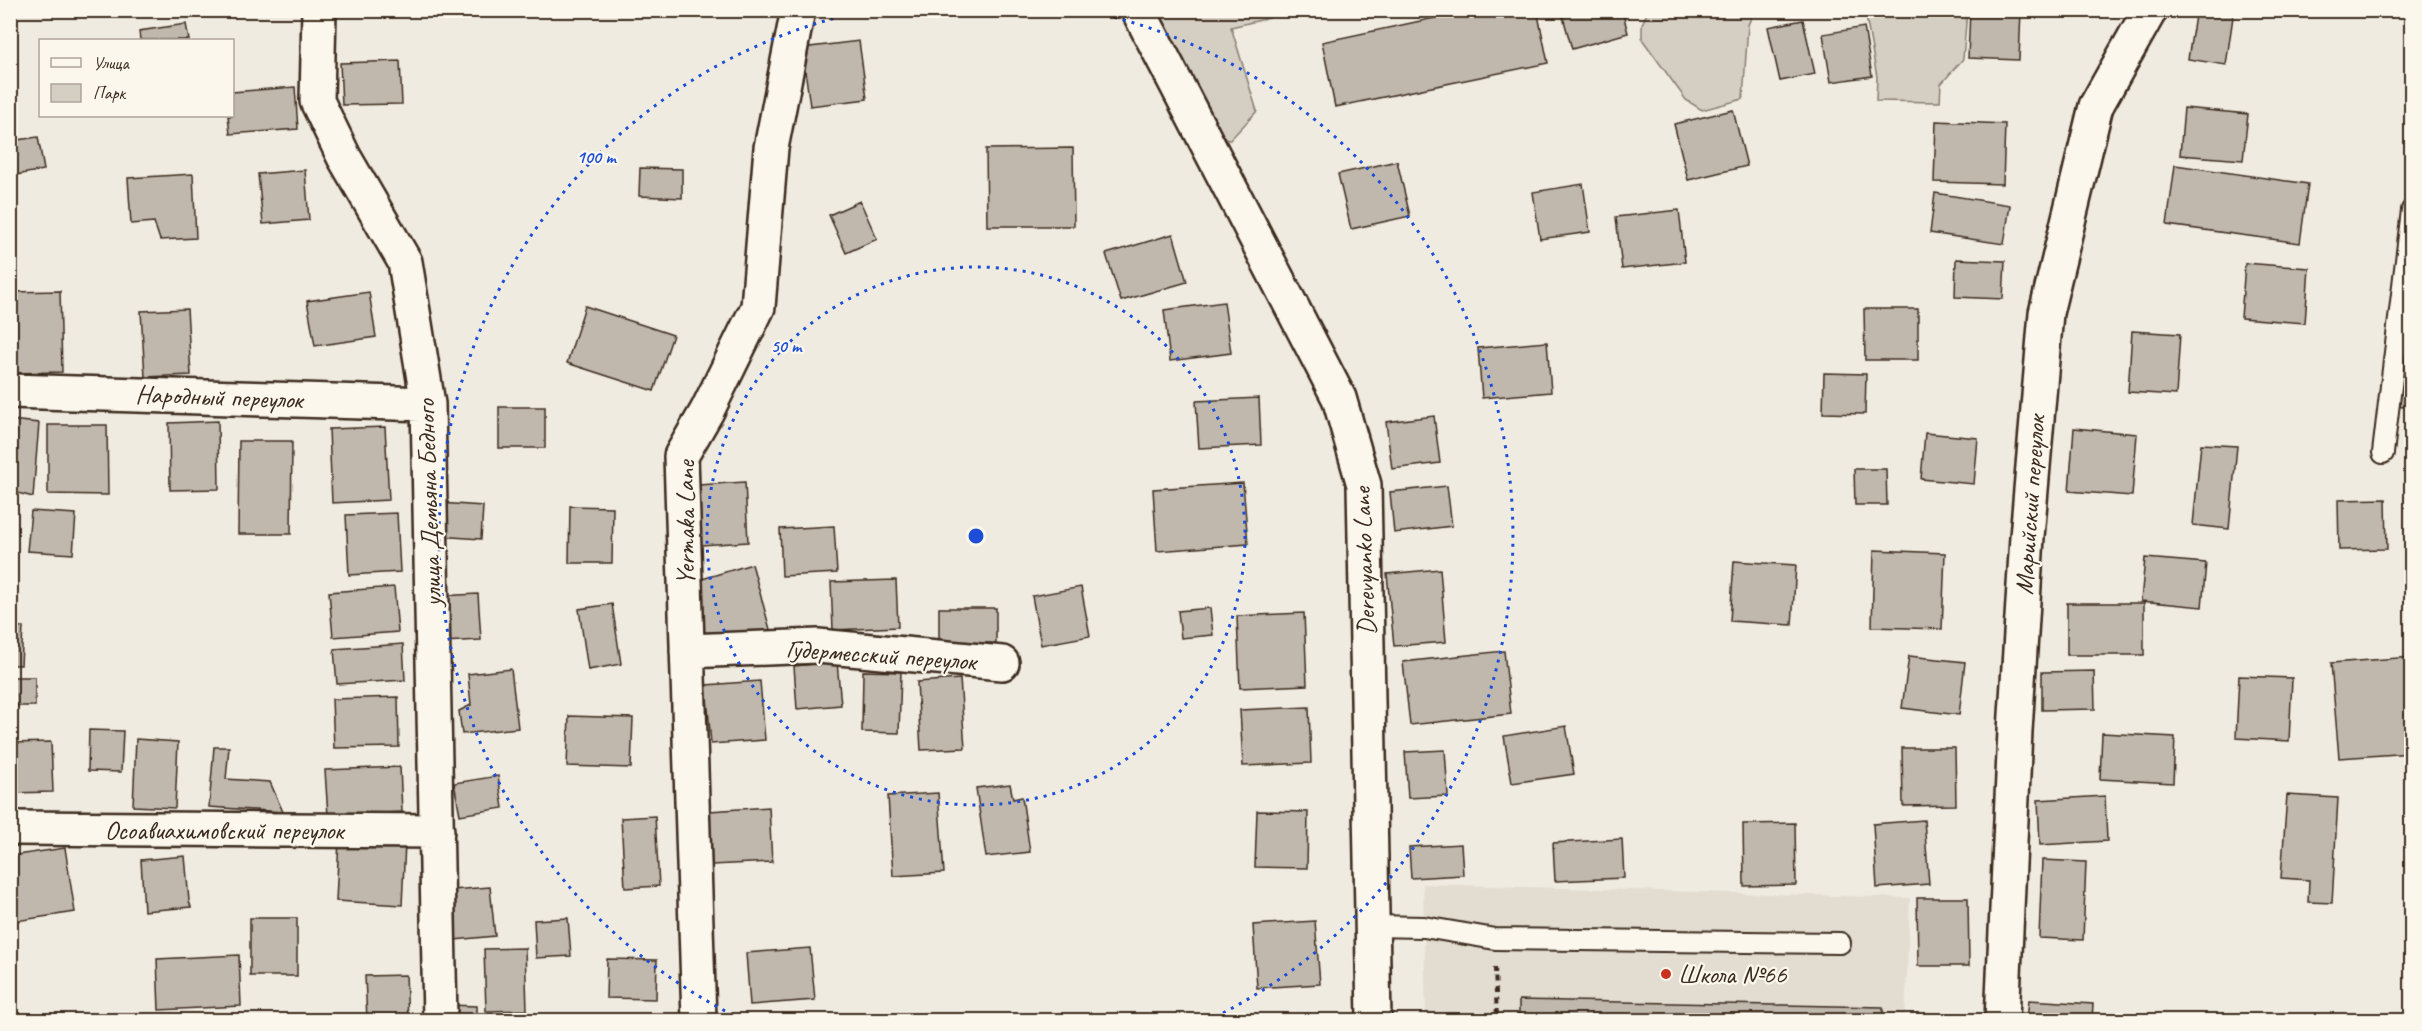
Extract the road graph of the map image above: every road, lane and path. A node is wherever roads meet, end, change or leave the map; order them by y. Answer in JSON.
{"nodes":[{"id":1,"x":319,"y":10,"type":"edge"},
{"id":2,"x":798,"y":10,"type":"edge"},
{"id":3,"x":1138,"y":10,"type":"edge"},
{"id":4,"x":2150,"y":10,"type":"edge"},
{"id":5,"x":2412,"y":210,"type":"edge"},
{"id":6,"x":10,"y":391,"type":"edge"},
{"id":7,"x":428,"y":404,"type":"junction"},
{"id":8,"x":2383,"y":453,"type":"dead end"},
{"id":9,"x":687,"y":651,"type":"junction"},
{"id":10,"x":1002,"y":663,"type":"dead end"},
{"id":11,"x":10,"y":828,"type":"edge"},
{"id":12,"x":437,"y":831,"type":"junction"},
{"id":13,"x":1372,"y":926,"type":"junction"},
{"id":14,"x":1495,"y":939,"type":"junction"},
{"id":15,"x":1840,"y":943,"type":"dead end"},
{"id":16,"x":440,"y":1020,"type":"edge"},
{"id":17,"x":699,"y":1020,"type":"edge"},
{"id":18,"x":1374,"y":1020,"type":"edge"},
{"id":19,"x":1497,"y":1020,"type":"edge"},
{"id":20,"x":2002,"y":1020,"type":"edge"}],
"edges":[{"from":1,"to":7,"type":"street","name":"улица Демьяна Бедного"},
{"from":2,"to":9,"type":"street","name":"Yermaka Lane"},
{"from":3,"to":13,"type":"street","name":"Derevyanko Lane"},
{"from":4,"to":20,"type":"street","name":"Марийский переулок"},
{"from":5,"to":8,"type":"lane"},
{"from":6,"to":7,"type":"street","name":"Народный переулок"},
{"from":7,"to":12,"type":"street","name":"улица Демьяна Бедного"},
{"from":9,"to":10,"type":"street","name":"Гудермесский переулок"},
{"from":9,"to":17,"type":"street","name":"Yermaka Lane"},
{"from":11,"to":12,"type":"street","name":"Осоавиахимовский переулок"},
{"from":12,"to":16,"type":"street","name":"улица Демьяна Бедного"},
{"from":13,"to":14,"type":"lane"},
{"from":13,"to":18,"type":"street","name":"Derevyanko Lane"},
{"from":14,"to":15,"type":"lane"},
{"from":14,"to":19,"type":"path"}]}
